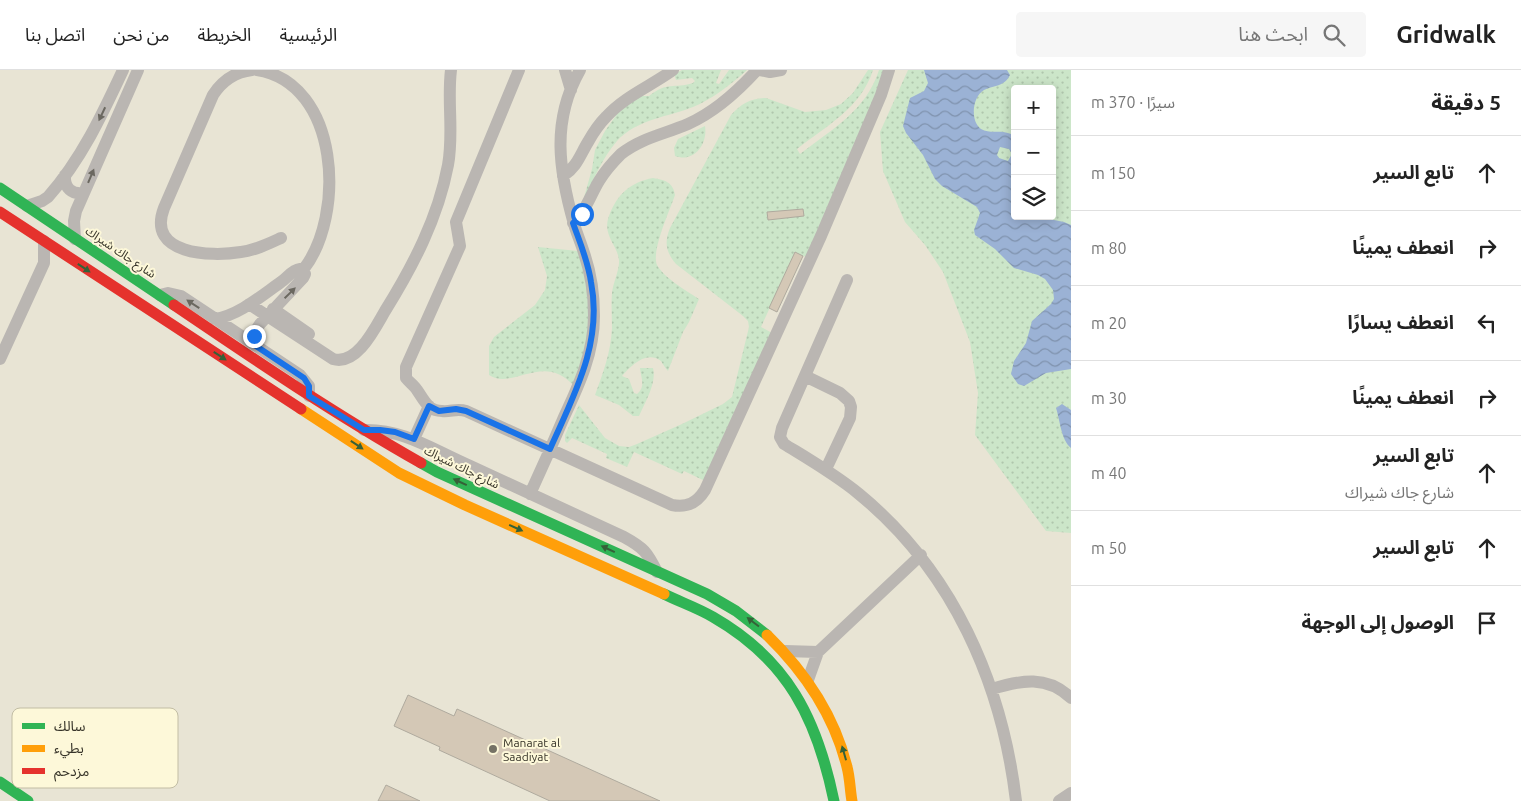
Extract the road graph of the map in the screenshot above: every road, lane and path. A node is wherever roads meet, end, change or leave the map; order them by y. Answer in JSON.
{"nodes":[{"id":1,"x":123,"y":70,"type":"edge"},
{"id":2,"x":138,"y":70,"type":"edge"},
{"id":3,"x":252,"y":70,"type":"edge"},
{"id":4,"x":257,"y":70,"type":"edge"},
{"id":5,"x":451,"y":70,"type":"edge"},
{"id":6,"x":520,"y":70,"type":"edge"},
{"id":7,"x":565,"y":70,"type":"edge"},
{"id":8,"x":580,"y":70,"type":"edge"},
{"id":9,"x":673,"y":70,"type":"edge"},
{"id":10,"x":758,"y":70,"type":"edge"},
{"id":11,"x":781,"y":70,"type":"edge"},
{"id":12,"x":889,"y":70,"type":"edge"},
{"id":13,"x":570,"y":90,"type":"junction"},
{"id":14,"x":64,"y":176,"type":"junction"},
{"id":15,"x":563,"y":176,"type":"junction"},
{"id":16,"x":0,"y":188,"type":"edge"},
{"id":17,"x":84,"y":193,"type":"junction"},
{"id":18,"x":27,"y":206,"type":"junction"},
{"id":19,"x":0,"y":212,"type":"edge"},
{"id":20,"x":573,"y":223,"type":"junction"},
{"id":21,"x":75,"y":238,"type":"junction"},
{"id":22,"x":281,"y":238,"type":"dead end"},
{"id":23,"x":44,"y":241,"type":"junction"},
{"id":24,"x":68,"y":257,"type":"junction"},
{"id":25,"x":44,"y":264,"type":"junction"},
{"id":26,"x":303,"y":270,"type":"junction"},
{"id":27,"x":847,"y":280,"type":"dead end"},
{"id":28,"x":160,"y":295,"type":"junction"},
{"id":29,"x":249,"y":304,"type":"junction"},
{"id":30,"x":270,"y":313,"type":"junction"},
{"id":31,"x":215,"y":319,"type":"junction"},
{"id":32,"x":253,"y":344,"type":"junction"},
{"id":33,"x":0,"y":359,"type":"edge"},
{"id":34,"x":805,"y":376,"type":"junction"},
{"id":35,"x":309,"y":396,"type":"junction"},
{"id":36,"x":429,"y":406,"type":"junction"},
{"id":37,"x":364,"y":430,"type":"junction"},
{"id":38,"x":414,"y":439,"type":"junction"},
{"id":39,"x":550,"y":449,"type":"junction"},
{"id":40,"x":826,"y":469,"type":"junction"},
{"id":41,"x":530,"y":494,"type":"junction"},
{"id":42,"x":921,"y":555,"type":"junction"},
{"id":43,"x":657,"y":572,"type":"junction"},
{"id":44,"x":785,"y":651,"type":"junction"},
{"id":45,"x":818,"y":652,"type":"junction"},
{"id":46,"x":808,"y":680,"type":"junction"},
{"id":47,"x":992,"y":689,"type":"junction"},
{"id":48,"x":1071,"y":698,"type":"edge"},
{"id":49,"x":0,"y":782,"type":"edge"},
{"id":50,"x":1071,"y":793,"type":"edge"},
{"id":51,"x":28,"y":801,"type":"edge"},
{"id":52,"x":834,"y":801,"type":"edge"},
{"id":53,"x":852,"y":801,"type":"edge"},
{"id":54,"x":1016,"y":801,"type":"edge"},
{"id":55,"x":1059,"y":801,"type":"edge"}],
"edges":[{"from":1,"to":14,"type":"street","one_way":true},
{"from":17,"to":2,"type":"street","one_way":true},
{"from":3,"to":22,"type":"street"},
{"from":4,"to":26,"type":"street"},
{"from":5,"to":30,"type":"street"},
{"from":6,"to":36,"type":"street"},
{"from":7,"to":13,"type":"street"},
{"from":8,"to":13,"type":"street"},
{"from":9,"to":15,"type":"street"},
{"from":10,"to":11,"type":"street"},
{"from":10,"to":20,"type":"street"},
{"from":12,"to":39,"type":"street"},
{"from":13,"to":15,"type":"street"},
{"from":14,"to":17,"type":"street"},
{"from":14,"to":18,"type":"street"},
{"from":15,"to":20,"type":"street"},
{"from":16,"to":18,"type":"street","name":"شارع جاك شيراك"},
{"from":17,"to":21,"type":"street"},
{"from":18,"to":21,"type":"street","name":"شارع جاك شيراك"},
{"from":19,"to":23,"type":"street"},
{"from":20,"to":39,"type":"street"},
{"from":21,"to":28,"type":"street","name":"شارع جاك شيراك"},
{"from":23,"to":24,"type":"street"},
{"from":23,"to":25,"type":"street"},
{"from":24,"to":25,"type":"street"},
{"from":24,"to":52,"type":"street","one_way":true},
{"from":25,"to":33,"type":"street"},
{"from":26,"to":29,"type":"street"},
{"from":30,"to":26,"type":"street","one_way":true},
{"from":27,"to":34,"type":"street"},
{"from":31,"to":28,"type":"street","one_way":true},
{"from":28,"to":35,"type":"street","name":"شارع جاك شيراك"},
{"from":29,"to":30,"type":"street"},
{"from":29,"to":31,"type":"street"},
{"from":30,"to":32,"type":"street"},
{"from":31,"to":32,"type":"street"},
{"from":32,"to":35,"type":"street"},
{"from":34,"to":40,"type":"street"},
{"from":34,"to":40,"type":"street"},
{"from":35,"to":37,"type":"street","name":"شارع جاك شيراك"},
{"from":36,"to":38,"type":"street"},
{"from":36,"to":39,"type":"street"},
{"from":37,"to":38,"type":"street"},
{"from":43,"to":37,"type":"street","name":"شارع جاك شيراك","one_way":true},
{"from":38,"to":41,"type":"street"},
{"from":39,"to":41,"type":"street"},
{"from":40,"to":42,"type":"street"},
{"from":41,"to":43,"type":"street"},
{"from":42,"to":45,"type":"street"},
{"from":42,"to":47,"type":"street"},
{"from":44,"to":43,"type":"street","name":"شارع جاك شيراك","one_way":true},
{"from":44,"to":45,"type":"street"},
{"from":44,"to":46,"type":"street","name":"شارع جاك شيراك"},
{"from":45,"to":46,"type":"street"},
{"from":53,"to":46,"type":"street","name":"شارع جاك شيراك","one_way":true},
{"from":47,"to":48,"type":"street"},
{"from":47,"to":54,"type":"street"},
{"from":49,"to":51,"type":"street"},
{"from":50,"to":55,"type":"street"}]}
